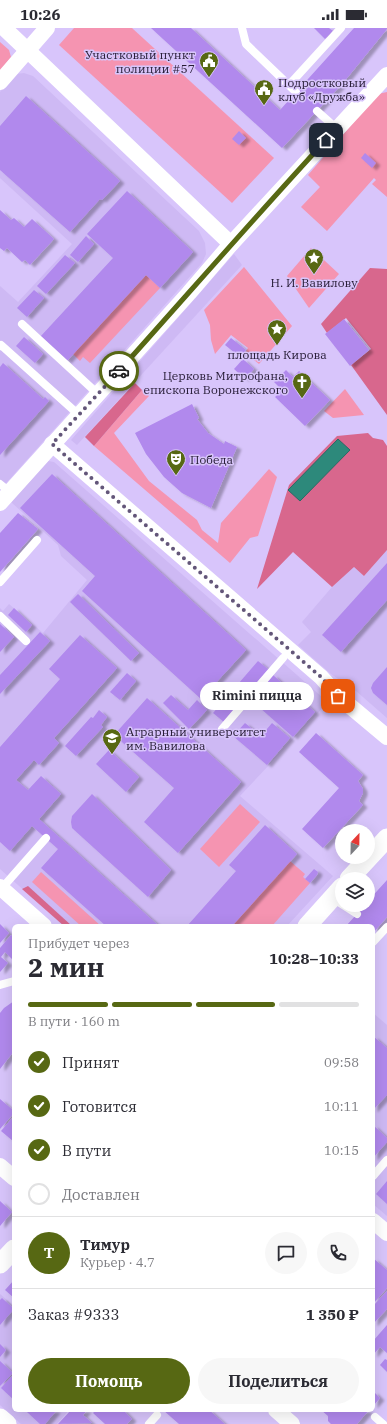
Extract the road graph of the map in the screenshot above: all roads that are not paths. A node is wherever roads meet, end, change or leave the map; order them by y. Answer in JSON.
{"nodes":[{"id":1,"x":4,"y":28,"type":"edge"},
{"id":2,"x":47,"y":28,"type":"edge"},
{"id":3,"x":242,"y":28,"type":"edge"},
{"id":4,"x":341,"y":28,"type":"edge"},
{"id":5,"x":28,"y":50,"type":"junction"},
{"id":6,"x":387,"y":75,"type":"edge"},
{"id":7,"x":0,"y":82,"type":"edge"},
{"id":8,"x":289,"y":85,"type":"junction"},
{"id":9,"x":296,"y":92,"type":"dead end"},
{"id":10,"x":317,"y":111,"type":"dead end"},
{"id":11,"x":336,"y":128,"type":"junction"},
{"id":12,"x":231,"y":244,"type":"junction"},
{"id":13,"x":22,"y":324,"type":"dead end"},
{"id":14,"x":0,"y":346,"type":"edge"},
{"id":15,"x":98,"y":394,"type":"junction"},
{"id":16,"x":79,"y":415,"type":"junction"},
{"id":17,"x":49,"y":448,"type":"junction"},
{"id":18,"x":3,"y":493,"type":"edge"},
{"id":19,"x":37,"y":540,"type":"dead end"},
{"id":20,"x":0,"y":582,"type":"edge"},
{"id":21,"x":0,"y":616,"type":"edge"},
{"id":22,"x":26,"y":641,"type":"dead end"},
{"id":23,"x":283,"y":658,"type":"junction"},
{"id":24,"x":338,"y":696,"type":"junction"},
{"id":25,"x":222,"y":729,"type":"dead end"},
{"id":26,"x":387,"y":737,"type":"edge"},
{"id":27,"x":46,"y":838,"type":"dead end"},
{"id":28,"x":387,"y":838,"type":"edge"},
{"id":29,"x":355,"y":872,"type":"edge"},
{"id":30,"x":1,"y":888,"type":"edge"},
{"id":31,"x":335,"y":895,"type":"edge"},
{"id":32,"x":42,"y":924,"type":"edge"},
{"id":33,"x":309,"y":924,"type":"edge"},
{"id":34,"x":387,"y":927,"type":"edge"},
{"id":35,"x":375,"y":937,"type":"edge"},
{"id":36,"x":12,"y":982,"type":"edge"},
{"id":37,"x":0,"y":985,"type":"edge"},
{"id":38,"x":387,"y":1160,"type":"edge"},
{"id":39,"x":0,"y":1166,"type":"edge"},
{"id":40,"x":375,"y":1174,"type":"edge"},
{"id":41,"x":12,"y":1176,"type":"edge"},
{"id":42,"x":375,"y":1223,"type":"edge"},
{"id":43,"x":387,"y":1233,"type":"edge"},
{"id":44,"x":12,"y":1251,"type":"edge"},
{"id":45,"x":0,"y":1264,"type":"edge"},
{"id":46,"x":278,"y":1412,"type":"edge"},
{"id":47,"x":157,"y":1415,"type":"dead end"},
{"id":48,"x":375,"y":1417,"type":"dead end"},
{"id":49,"x":0,"y":1418,"type":"edge"},
{"id":50,"x":7,"y":1424,"type":"edge"},
{"id":51,"x":149,"y":1424,"type":"edge"},
{"id":52,"x":292,"y":1424,"type":"edge"},
{"id":53,"x":383,"y":1424,"type":"edge"}],
"edges":[{"from":1,"to":5,"type":"street"},
{"from":2,"to":5,"type":"street"},
{"from":3,"to":8,"type":"lane"},
{"from":4,"to":8,"type":"lane"},
{"from":5,"to":7,"type":"street"},
{"from":5,"to":12,"type":"street"},
{"from":6,"to":11,"type":"street"},
{"from":8,"to":9,"type":"lane"},
{"from":10,"to":11,"type":"lane"},
{"from":11,"to":12,"type":"street"},
{"from":12,"to":15,"type":"street"},
{"from":13,"to":15,"type":"lane"},
{"from":14,"to":16,"type":"lane"},
{"from":15,"to":16,"type":"street"},
{"from":16,"to":17,"type":"street"},
{"from":17,"to":18,"type":"street"},
{"from":17,"to":23,"type":"street"},
{"from":17,"to":24,"type":"street"},
{"from":19,"to":20,"type":"lane"},
{"from":21,"to":22,"type":"lane"},
{"from":23,"to":24,"type":"street"},
{"from":23,"to":25,"type":"lane"},
{"from":24,"to":26,"type":"street"},
{"from":27,"to":30,"type":"lane"},
{"from":28,"to":29,"type":"street"},
{"from":30,"to":32,"type":"street"},
{"from":31,"to":33,"type":"street"},
{"from":34,"to":35,"type":"lane"},
{"from":36,"to":37,"type":"lane"},
{"from":38,"to":40,"type":"lane"},
{"from":39,"to":41,"type":"street"},
{"from":42,"to":43,"type":"street"},
{"from":44,"to":45,"type":"street"},
{"from":46,"to":52,"type":"street"},
{"from":47,"to":51,"type":"lane"},
{"from":48,"to":53,"type":"lane"},
{"from":49,"to":50,"type":"street"}]}
